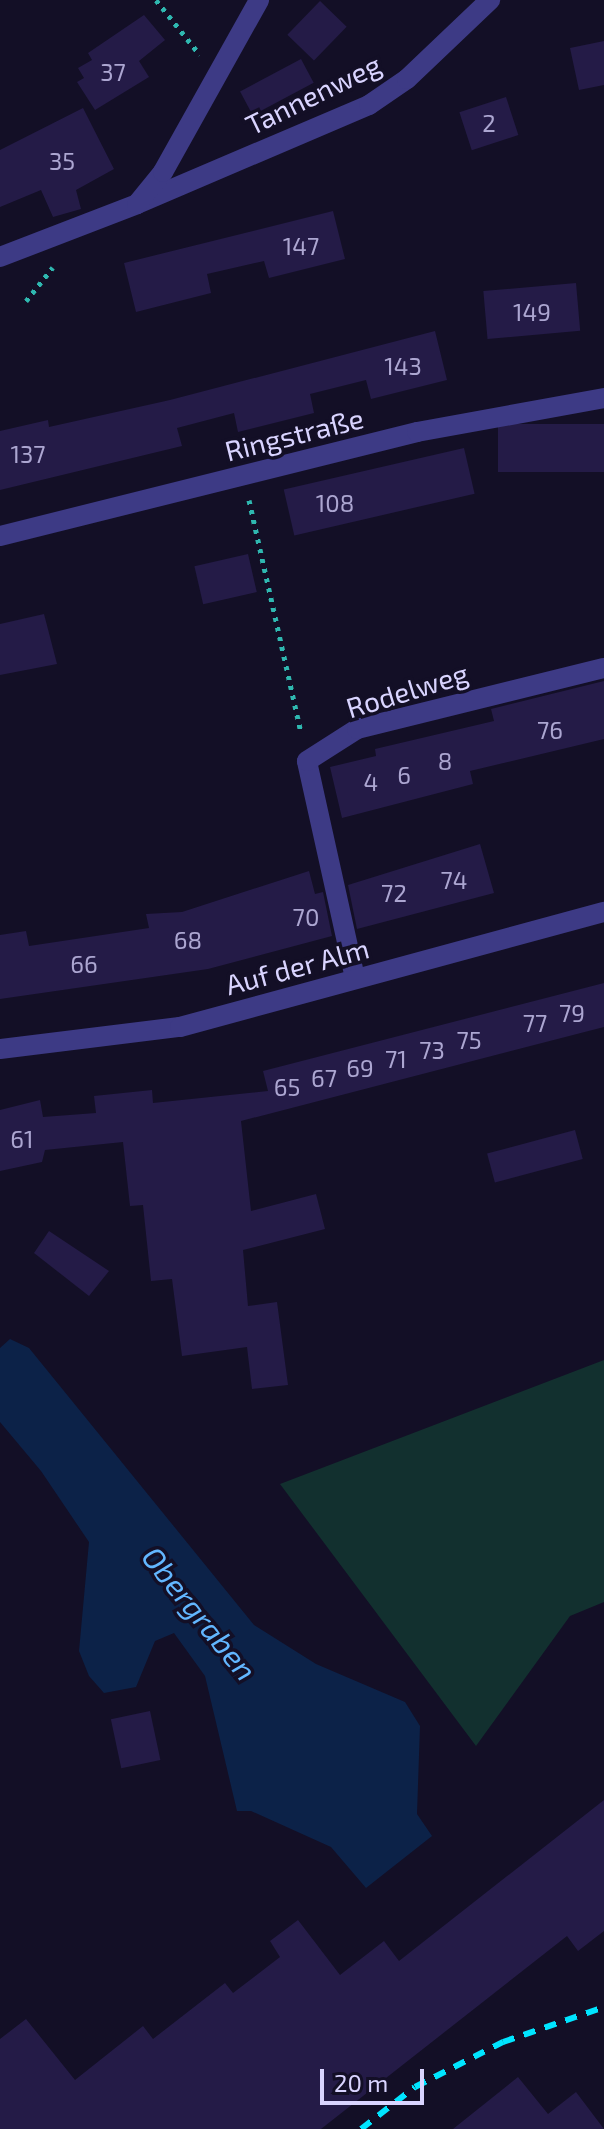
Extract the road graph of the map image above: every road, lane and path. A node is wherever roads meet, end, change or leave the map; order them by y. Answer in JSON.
{"nodes":[{"id":1,"x":156,"y":0,"type":"edge"},
{"id":2,"x":259,"y":0,"type":"edge"},
{"id":3,"x":490,"y":0,"type":"edge"},
{"id":4,"x":216,"y":75,"type":"junction"},
{"id":5,"x":137,"y":204,"type":"junction"},
{"id":6,"x":0,"y":257,"type":"edge"},
{"id":7,"x":604,"y":398,"type":"edge"},
{"id":8,"x":244,"y":476,"type":"junction"},
{"id":9,"x":0,"y":536,"type":"edge"},
{"id":10,"x":604,"y":668,"type":"edge"},
{"id":11,"x":307,"y":761,"type":"junction"},
{"id":12,"x":604,"y":912,"type":"edge"},
{"id":13,"x":355,"y":978,"type":"junction"},
{"id":14,"x":0,"y":1049,"type":"edge"}],
"edges":[{"from":1,"to":4,"type":"path"},
{"from":2,"to":4,"type":"street"},
{"from":3,"to":5,"type":"street","name":"Tannenweg"},
{"from":4,"to":5,"type":"street"},
{"from":5,"to":6,"type":"street","name":"Tannenweg"},
{"from":7,"to":8,"type":"street","name":"Ringstraße"},
{"from":8,"to":9,"type":"street","name":"Ringstraße"},
{"from":8,"to":11,"type":"path"},
{"from":10,"to":11,"type":"street","name":"Rodelweg"},
{"from":11,"to":13,"type":"street"},
{"from":12,"to":13,"type":"street","name":"Auf der Alm"},
{"from":13,"to":14,"type":"street","name":"Auf der Alm"}]}
